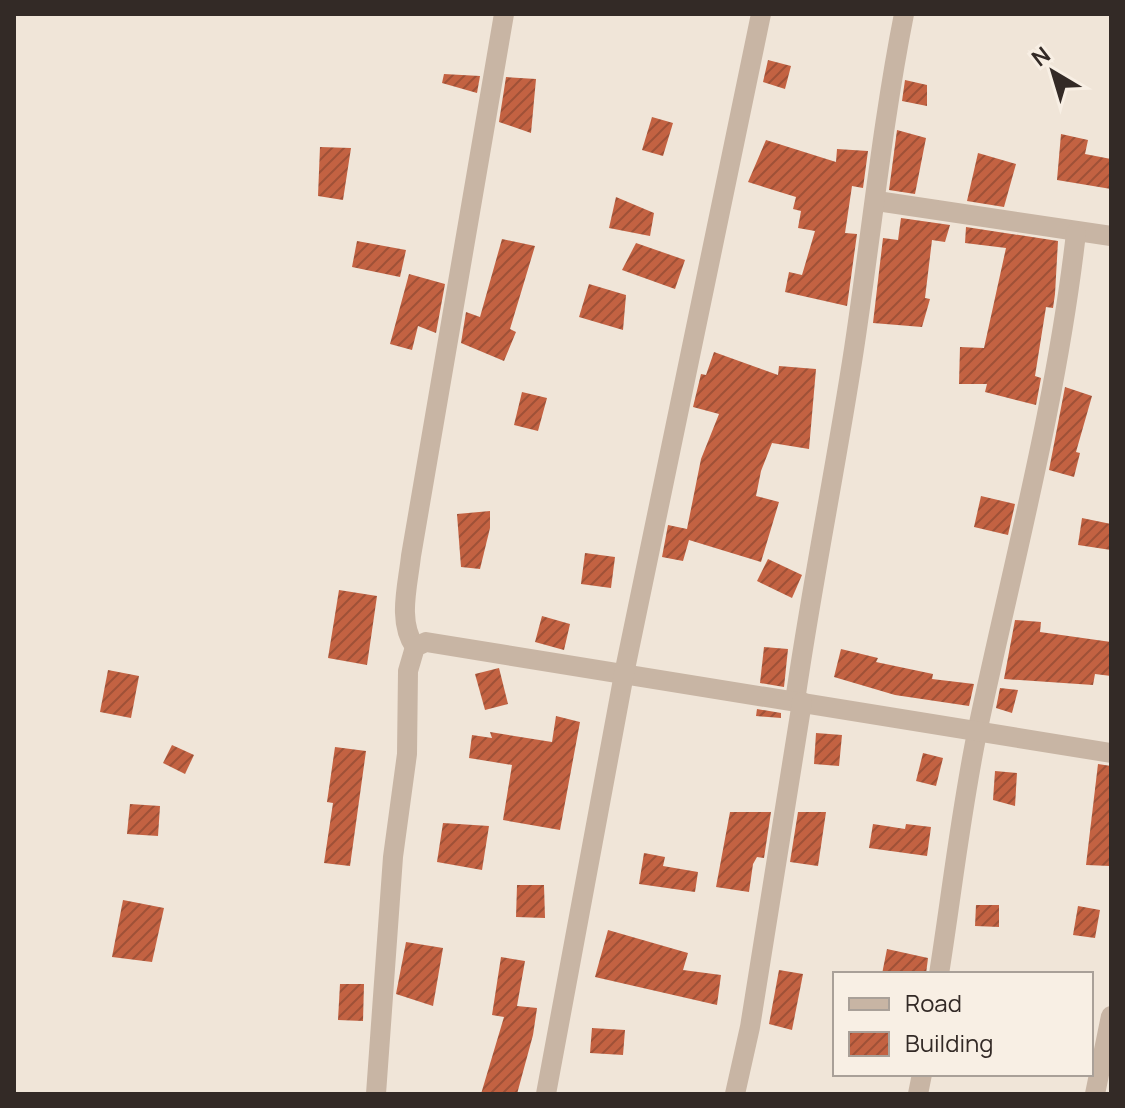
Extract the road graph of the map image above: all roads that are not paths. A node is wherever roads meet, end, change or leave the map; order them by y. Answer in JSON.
{"nodes":[{"id":1,"x":504,"y":14,"type":"edge"},
{"id":2,"x":761,"y":14,"type":"edge"},
{"id":3,"x":904,"y":14,"type":"edge"},
{"id":4,"x":877,"y":201,"type":"junction"},
{"id":5,"x":1076,"y":233,"type":"junction"},
{"id":6,"x":1111,"y":236,"type":"edge"},
{"id":7,"x":415,"y":647,"type":"junction"},
{"id":8,"x":624,"y":674,"type":"junction"},
{"id":9,"x":798,"y":702,"type":"junction"},
{"id":10,"x":977,"y":730,"type":"junction"},
{"id":11,"x":1111,"y":753,"type":"edge"},
{"id":12,"x":939,"y":972,"type":"edge"},
{"id":13,"x":1111,"y":1016,"type":"edge"},
{"id":14,"x":376,"y":1094,"type":"edge"},
{"id":15,"x":546,"y":1094,"type":"edge"},
{"id":16,"x":735,"y":1094,"type":"edge"},
{"id":17,"x":1095,"y":1094,"type":"edge"}],
"edges":[{"from":1,"to":7,"type":"street"},
{"from":2,"to":8,"type":"street"},
{"from":3,"to":4,"type":"street"},
{"from":4,"to":5,"type":"street"},
{"from":4,"to":9,"type":"street"},
{"from":5,"to":6,"type":"street"},
{"from":5,"to":10,"type":"street"},
{"from":7,"to":8,"type":"street"},
{"from":7,"to":14,"type":"street"},
{"from":8,"to":9,"type":"street"},
{"from":8,"to":15,"type":"street"},
{"from":9,"to":10,"type":"street"},
{"from":9,"to":16,"type":"street"},
{"from":10,"to":11,"type":"street"},
{"from":10,"to":12,"type":"street"},
{"from":13,"to":17,"type":"street"}]}
